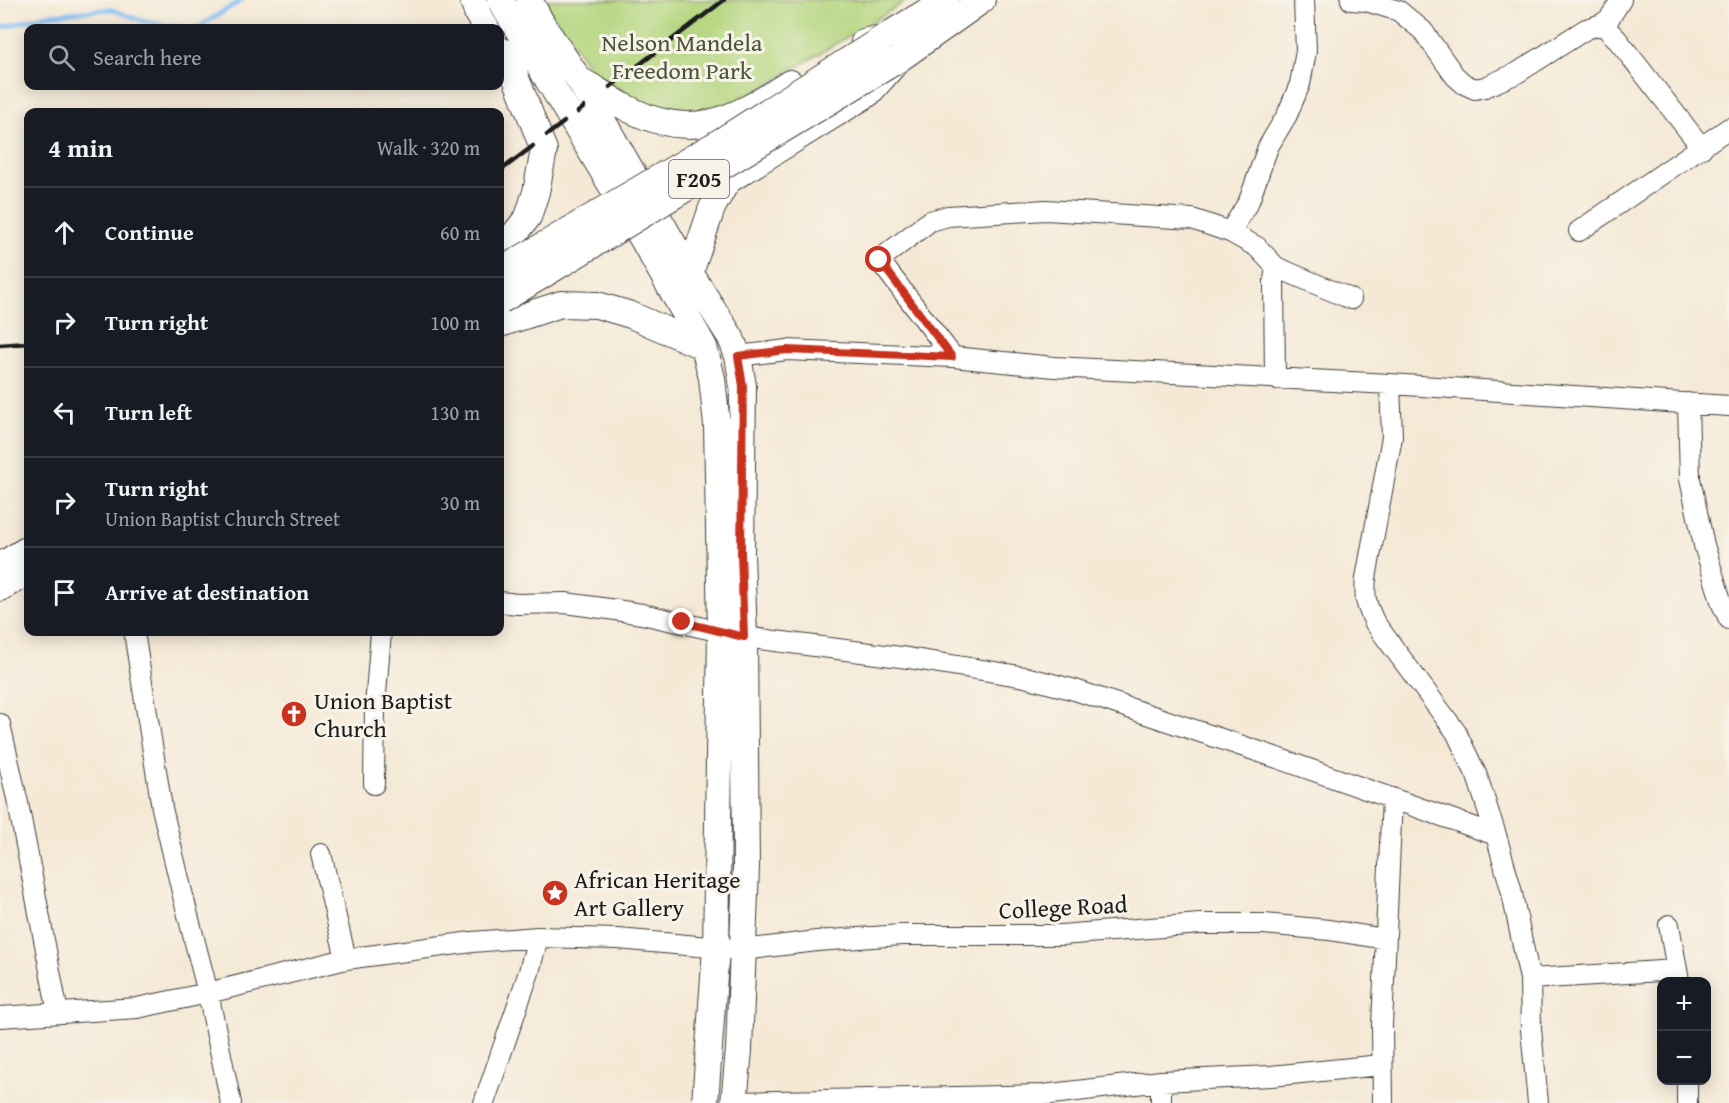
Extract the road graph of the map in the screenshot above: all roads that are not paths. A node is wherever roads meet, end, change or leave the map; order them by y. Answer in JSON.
{"nodes":[{"id":1,"x":473,"y":0,"type":"edge"},
{"id":2,"x":500,"y":0,"type":"edge"},
{"id":3,"x":529,"y":0,"type":"edge"},
{"id":4,"x":946,"y":0,"type":"edge"},
{"id":5,"x":982,"y":0,"type":"edge"},
{"id":6,"x":1304,"y":0,"type":"edge"},
{"id":7,"x":1351,"y":0,"type":"edge"},
{"id":8,"x":1621,"y":0,"type":"edge"},
{"id":9,"x":484,"y":24,"type":"edge"},
{"id":10,"x":1602,"y":24,"type":"junction"},
{"id":11,"x":885,"y":37,"type":"junction"},
{"id":12,"x":504,"y":57,"type":"edge"},
{"id":13,"x":899,"y":59,"type":"junction"},
{"id":14,"x":579,"y":80,"type":"junction"},
{"id":15,"x":1729,"y":128,"type":"edge"},
{"id":16,"x":1702,"y":147,"type":"junction"},
{"id":17,"x":1579,"y":231,"type":"dead end"},
{"id":18,"x":1230,"y":232,"type":"junction"},
{"id":19,"x":504,"y":247,"type":"edge"},
{"id":20,"x":1276,"y":267,"type":"junction"},
{"id":21,"x":504,"y":269,"type":"edge"},
{"id":22,"x":690,"y":273,"type":"junction"},
{"id":23,"x":504,"y":299,"type":"edge"},
{"id":24,"x":1351,"y":299,"type":"dead end"},
{"id":25,"x":504,"y":323,"type":"edge"},
{"id":26,"x":704,"y":347,"type":"junction"},
{"id":27,"x":738,"y":356,"type":"junction"},
{"id":28,"x":952,"y":357,"type":"junction"},
{"id":29,"x":1275,"y":379,"type":"junction"},
{"id":30,"x":1390,"y":384,"type":"junction"},
{"id":31,"x":1688,"y":403,"type":"junction"},
{"id":32,"x":1729,"y":406,"type":"edge"},
{"id":33,"x":24,"y":551,"type":"edge"},
{"id":34,"x":0,"y":566,"type":"edge"},
{"id":35,"x":24,"y":574,"type":"edge"},
{"id":36,"x":0,"y":588,"type":"edge"},
{"id":37,"x":504,"y":602,"type":"edge"},
{"id":38,"x":1729,"y":619,"type":"edge"},
{"id":39,"x":732,"y":635,"type":"junction"},
{"id":40,"x":135,"y":636,"type":"edge"},
{"id":41,"x":381,"y":636,"type":"edge"},
{"id":42,"x":0,"y":724,"type":"edge"},
{"id":43,"x":374,"y":784,"type":"dead end"},
{"id":44,"x":1392,"y":798,"type":"junction"},
{"id":45,"x":1496,"y":835,"type":"junction"},
{"id":46,"x":321,"y":854,"type":"dead end"},
{"id":47,"x":1669,"y":925,"type":"dead end"},
{"id":48,"x":538,"y":936,"type":"junction"},
{"id":49,"x":1385,"y":939,"type":"junction"},
{"id":50,"x":716,"y":949,"type":"junction"},
{"id":51,"x":744,"y":950,"type":"junction"},
{"id":52,"x":346,"y":959,"type":"junction"},
{"id":53,"x":1678,"y":976,"type":"edge"},
{"id":54,"x":1530,"y":979,"type":"junction"},
{"id":55,"x":208,"y":993,"type":"junction"},
{"id":56,"x":58,"y":1013,"type":"junction"},
{"id":57,"x":0,"y":1017,"type":"edge"},
{"id":58,"x":1382,"y":1065,"type":"junction"},
{"id":59,"x":1161,"y":1081,"type":"junction"},
{"id":60,"x":1687,"y":1085,"type":"edge"},
{"id":61,"x":734,"y":1102,"type":"edge"},
{"id":62,"x":231,"y":1103,"type":"edge"},
{"id":63,"x":484,"y":1103,"type":"edge"},
{"id":64,"x":705,"y":1103,"type":"edge"},
{"id":65,"x":1161,"y":1103,"type":"edge"},
{"id":66,"x":1383,"y":1103,"type":"edge"},
{"id":67,"x":1538,"y":1103,"type":"edge"},
{"id":68,"x":1687,"y":1103,"type":"edge"}],
"edges":[{"from":1,"to":9,"type":"main road"},
{"from":2,"to":26,"type":"main road"},
{"from":3,"to":14,"type":"main road"},
{"from":4,"to":11,"type":"main road"},
{"from":5,"to":13,"type":"main road","number":"F205"},
{"from":6,"to":18,"type":"street"},
{"from":7,"to":10,"type":"street"},
{"from":8,"to":10,"type":"street"},
{"from":10,"to":16,"type":"street"},
{"from":11,"to":14,"type":"main road"},
{"from":11,"to":21,"type":"main road","number":"F205","bridge":true},
{"from":12,"to":19,"type":"main road"},
{"from":13,"to":22,"type":"main road"},
{"from":13,"to":23,"type":"main road","number":"F205","bridge":true},
{"from":14,"to":22,"type":"main road"},
{"from":15,"to":16,"type":"street"},
{"from":16,"to":17,"type":"street"},
{"from":18,"to":20,"type":"street"},
{"from":18,"to":28,"type":"street"},
{"from":20,"to":24,"type":"street"},
{"from":20,"to":29,"type":"street"},
{"from":22,"to":27,"type":"main road"},
{"from":25,"to":26,"type":"main road"},
{"from":26,"to":39,"type":"main road"},
{"from":27,"to":28,"type":"street"},
{"from":27,"to":39,"type":"main road"},
{"from":28,"to":29,"type":"street"},
{"from":29,"to":30,"type":"street"},
{"from":30,"to":31,"type":"street"},
{"from":30,"to":45,"type":"street"},
{"from":31,"to":32,"type":"street"},
{"from":31,"to":38,"type":"street"},
{"from":33,"to":34,"type":"main road"},
{"from":35,"to":36,"type":"main road"},
{"from":37,"to":39,"type":"street"},
{"from":39,"to":44,"type":"street"},
{"from":39,"to":50,"type":"main road"},
{"from":39,"to":51,"type":"main road"},
{"from":40,"to":55,"type":"street"},
{"from":41,"to":43,"type":"street"},
{"from":42,"to":56,"type":"street"},
{"from":44,"to":45,"type":"street"},
{"from":44,"to":49,"type":"street"},
{"from":45,"to":54,"type":"street"},
{"from":46,"to":52,"type":"street"},
{"from":47,"to":53,"type":"street"},
{"from":48,"to":50,"type":"street","name":"College Road"},
{"from":48,"to":52,"type":"street","name":"College Road"},
{"from":48,"to":63,"type":"street"},
{"from":49,"to":51,"type":"street","name":"College Road"},
{"from":49,"to":58,"type":"street"},
{"from":50,"to":51,"type":"street","name":"College Road"},
{"from":50,"to":64,"type":"main road"},
{"from":51,"to":61,"type":"main road"},
{"from":52,"to":55,"type":"street","name":"College Road"},
{"from":53,"to":54,"type":"street"},
{"from":54,"to":67,"type":"street"},
{"from":55,"to":56,"type":"street","name":"College Road"},
{"from":55,"to":62,"type":"street"},
{"from":56,"to":57,"type":"street","name":"College Road"},
{"from":58,"to":59,"type":"street"},
{"from":58,"to":66,"type":"street"},
{"from":59,"to":61,"type":"street"},
{"from":59,"to":65,"type":"street"},
{"from":60,"to":68,"type":"street"}]}
